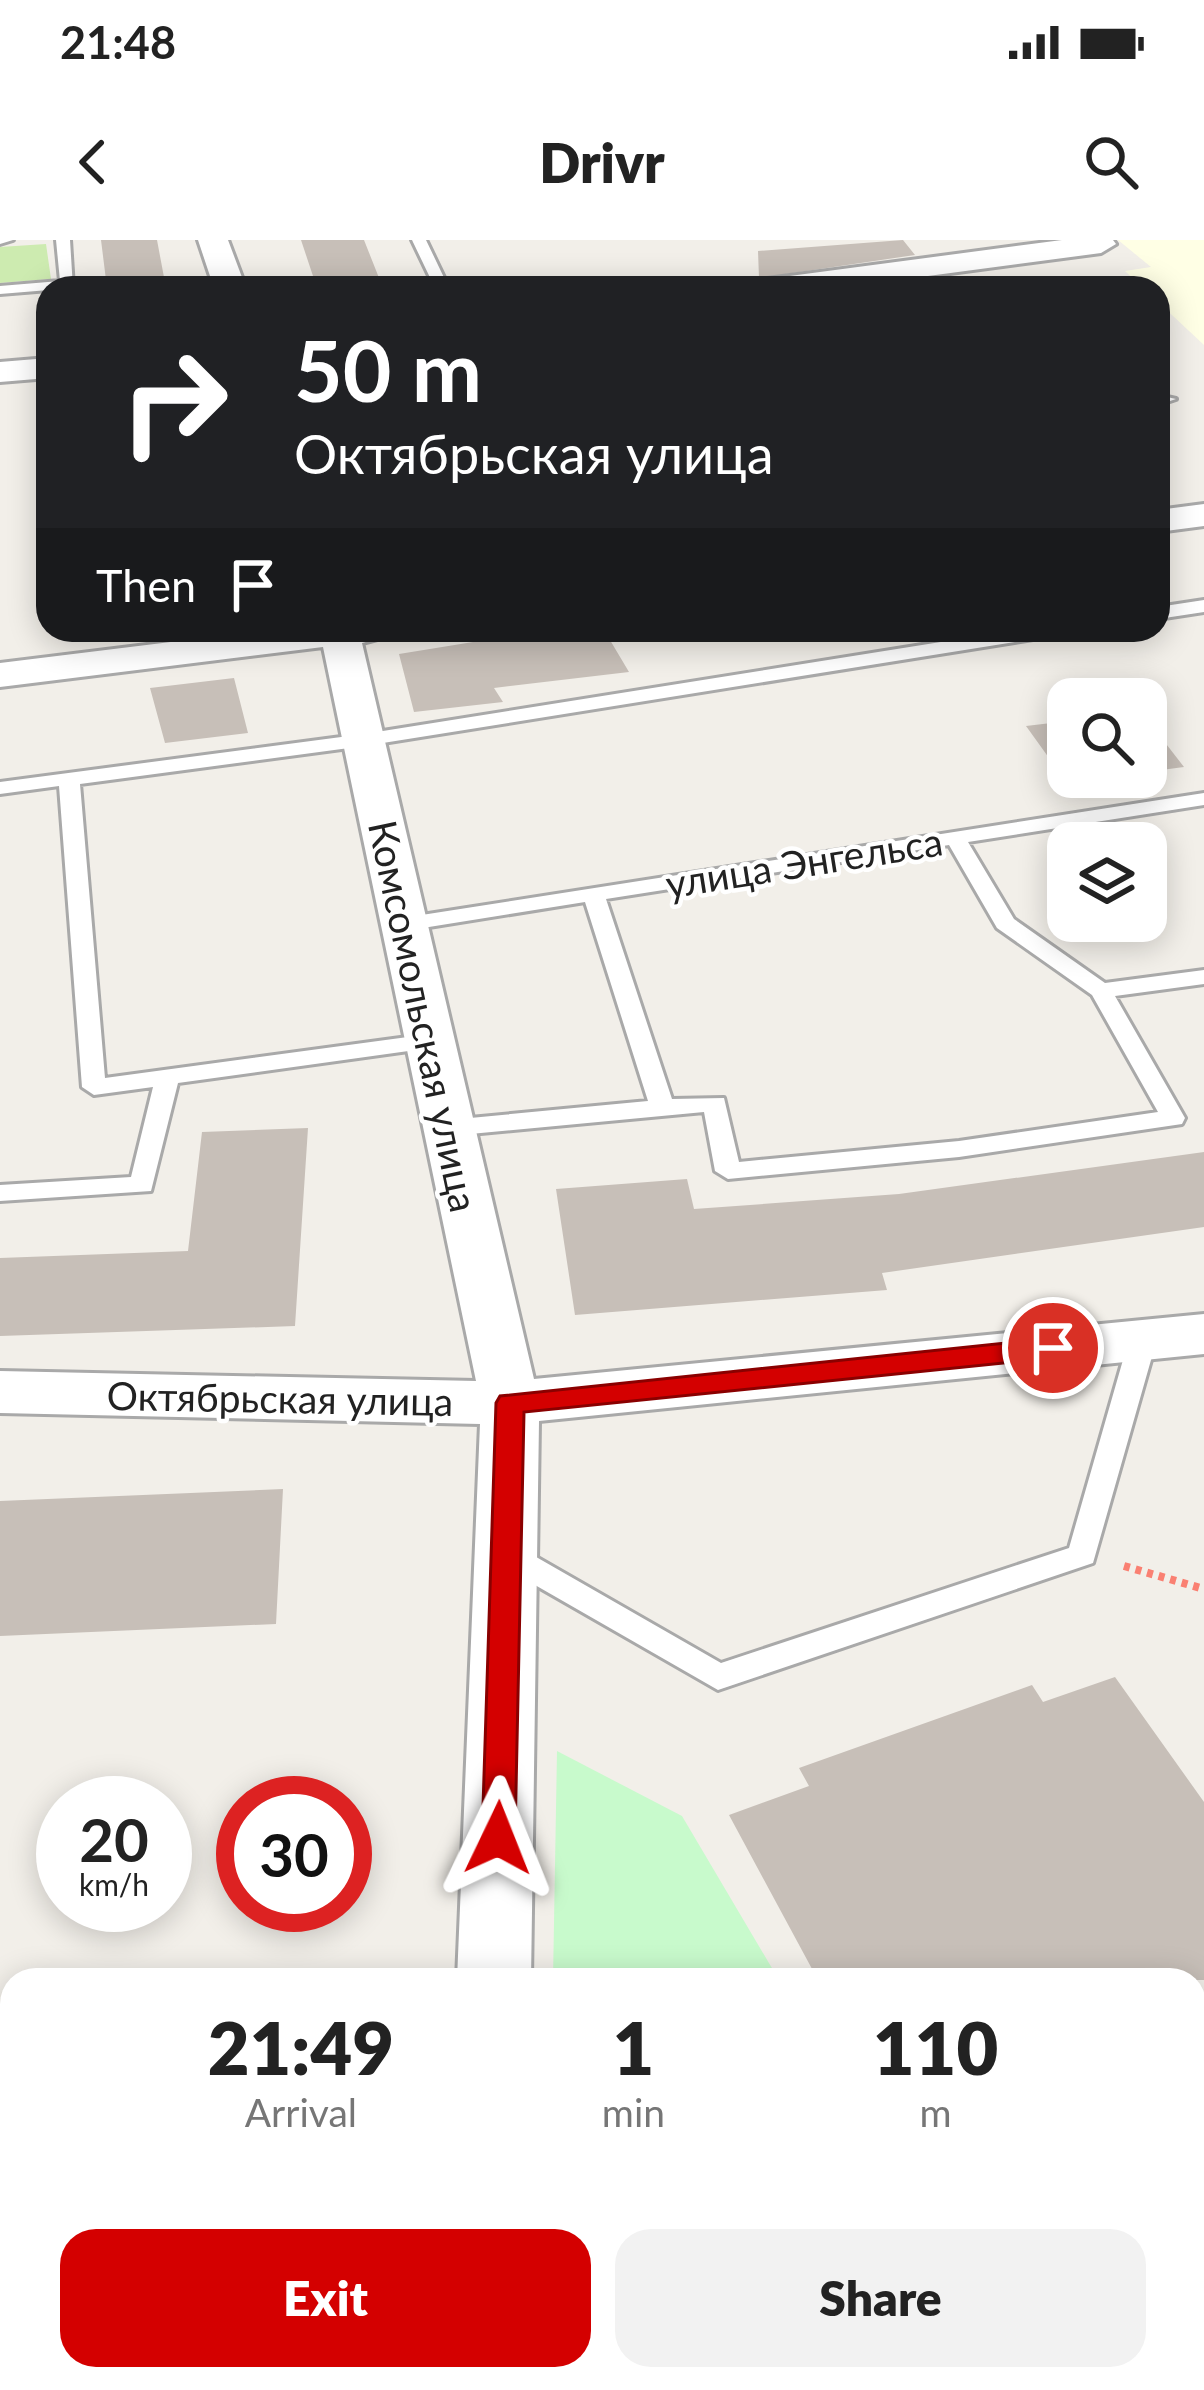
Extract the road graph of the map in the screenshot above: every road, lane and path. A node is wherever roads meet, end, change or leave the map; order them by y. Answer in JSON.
{"nodes":[{"id":1,"x":62,"y":240,"type":"edge"},
{"id":2,"x":213,"y":240,"type":"edge"},
{"id":3,"x":418,"y":240,"type":"edge"},
{"id":4,"x":1101,"y":244,"type":"dead end"},
{"id":5,"x":67,"y":276,"type":"edge"},
{"id":6,"x":226,"y":276,"type":"edge"},
{"id":7,"x":436,"y":276,"type":"edge"},
{"id":8,"x":867,"y":276,"type":"edge"},
{"id":9,"x":36,"y":287,"type":"edge"},
{"id":10,"x":0,"y":290,"type":"edge"},
{"id":11,"x":36,"y":369,"type":"edge"},
{"id":12,"x":0,"y":372,"type":"edge"},
{"id":13,"x":1204,"y":515,"type":"edge"},
{"id":14,"x":1170,"y":519,"type":"edge"},
{"id":15,"x":1204,"y":606,"type":"edge"},
{"id":16,"x":1170,"y":611,"type":"edge"},
{"id":17,"x":261,"y":642,"type":"edge"},
{"id":18,"x":350,"y":642,"type":"edge"},
{"id":19,"x":901,"y":642,"type":"edge"},
{"id":20,"x":978,"y":642,"type":"edge"},
{"id":21,"x":910,"y":653,"type":"junction"},
{"id":22,"x":0,"y":675,"type":"edge"},
{"id":23,"x":364,"y":740,"type":"junction"},
{"id":24,"x":69,"y":779,"type":"junction"},
{"id":25,"x":0,"y":788,"type":"edge"},
{"id":26,"x":1204,"y":799,"type":"edge"},
{"id":27,"x":955,"y":838,"type":"junction"},
{"id":28,"x":594,"y":895,"type":"junction"},
{"id":29,"x":404,"y":924,"type":"junction"},
{"id":30,"x":1204,"y":977,"type":"edge"},
{"id":31,"x":1101,"y":991,"type":"junction"},
{"id":32,"x":430,"y":1041,"type":"junction"},
{"id":33,"x":166,"y":1077,"type":"junction"},
{"id":34,"x":662,"y":1107,"type":"junction"},
{"id":35,"x":449,"y":1128,"type":"junction"},
{"id":36,"x":0,"y":1193,"type":"edge"},
{"id":37,"x":1204,"y":1334,"type":"edge"},
{"id":38,"x":1143,"y":1339,"type":"junction"},
{"id":39,"x":0,"y":1392,"type":"edge"},
{"id":40,"x":510,"y":1403,"type":"junction"},
{"id":41,"x":506,"y":1554,"type":"junction"},
{"id":42,"x":1082,"y":1555,"type":"junction"},
{"id":43,"x":1204,"y":1588,"type":"edge"},
{"id":44,"x":494,"y":1968,"type":"edge"}],
"edges":[{"from":1,"to":5,"type":"lane"},
{"from":2,"to":6,"type":"street"},
{"from":3,"to":7,"type":"lane"},
{"from":4,"to":8,"type":"street"},
{"from":9,"to":10,"type":"lane"},
{"from":11,"to":12,"type":"street"},
{"from":13,"to":14,"type":"street"},
{"from":15,"to":16,"type":"lane"},
{"from":17,"to":22,"type":"street"},
{"from":18,"to":23,"type":"street","name":"Комсомольская улица"},
{"from":19,"to":21,"type":"lane"},
{"from":20,"to":21,"type":"lane"},
{"from":21,"to":23,"type":"lane"},
{"from":23,"to":24,"type":"lane"},
{"from":23,"to":29,"type":"street","name":"Комсомольская улица"},
{"from":24,"to":25,"type":"lane"},
{"from":24,"to":33,"type":"lane"},
{"from":26,"to":27,"type":"lane","name":"улица Энгельса"},
{"from":27,"to":28,"type":"lane","name":"улица Энгельса"},
{"from":27,"to":31,"type":"lane"},
{"from":28,"to":29,"type":"lane","name":"улица Энгельса"},
{"from":28,"to":34,"type":"lane"},
{"from":29,"to":32,"type":"street","name":"Комсомольская улица"},
{"from":30,"to":31,"type":"lane"},
{"from":31,"to":34,"type":"lane"},
{"from":32,"to":33,"type":"lane"},
{"from":32,"to":35,"type":"street","name":"Комсомольская улица"},
{"from":33,"to":36,"type":"lane"},
{"from":34,"to":35,"type":"lane"},
{"from":35,"to":40,"type":"street","name":"Комсомольская улица"},
{"from":37,"to":38,"type":"street","name":"Октябрьская улица"},
{"from":38,"to":40,"type":"street","name":"Октябрьская улица"},
{"from":38,"to":42,"type":"lane"},
{"from":39,"to":40,"type":"street","name":"Октябрьская улица"},
{"from":40,"to":41,"type":"street","name":"Комсомольская улица"},
{"from":41,"to":42,"type":"lane"},
{"from":41,"to":44,"type":"street","name":"Комсомольская улица"},
{"from":42,"to":43,"type":"path"}]}
